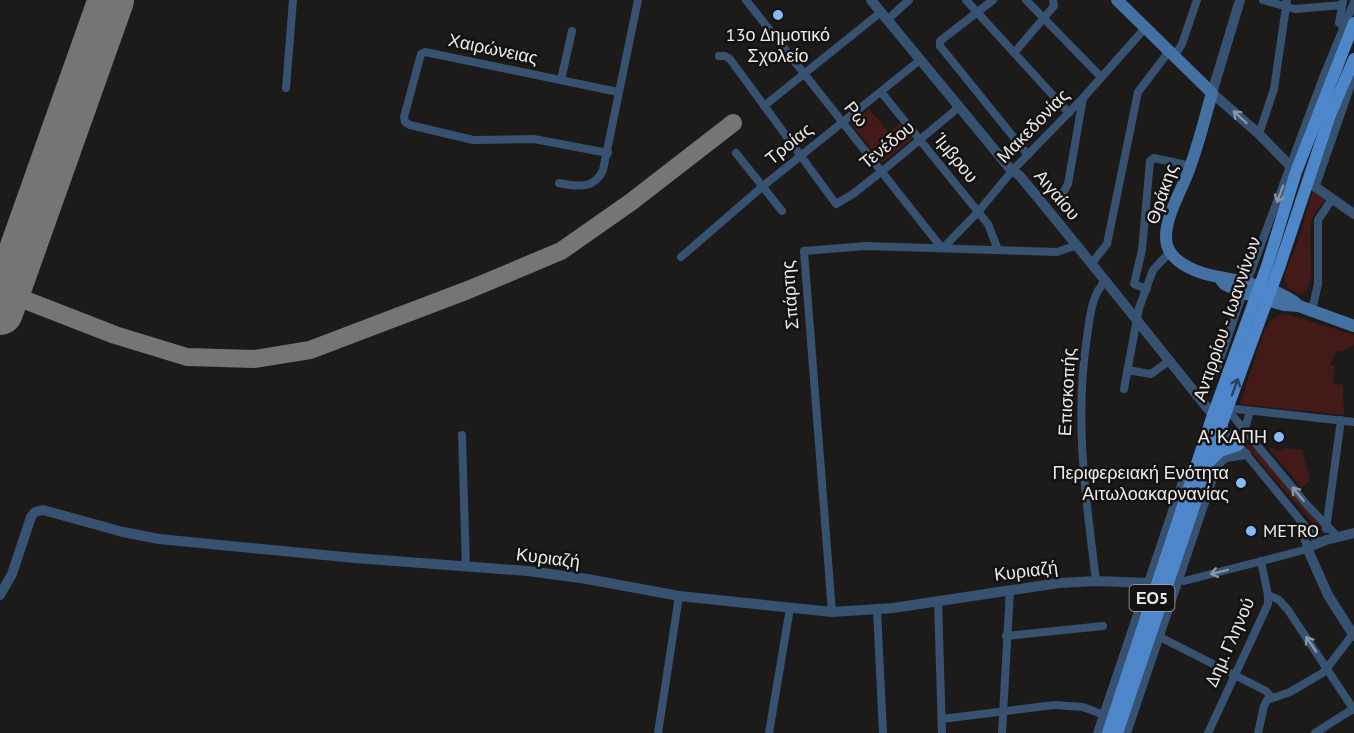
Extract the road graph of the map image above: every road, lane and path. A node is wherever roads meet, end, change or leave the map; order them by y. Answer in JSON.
{"nodes":[{"id":1,"x":293,"y":0,"type":"edge"},
{"id":2,"x":639,"y":0,"type":"edge"},
{"id":3,"x":746,"y":0,"type":"edge"},
{"id":4,"x":871,"y":0,"type":"edge"},
{"id":5,"x":909,"y":0,"type":"edge"},
{"id":6,"x":966,"y":0,"type":"edge"},
{"id":7,"x":993,"y":0,"type":"edge"},
{"id":8,"x":1026,"y":0,"type":"edge"},
{"id":9,"x":1053,"y":0,"type":"edge"},
{"id":10,"x":1117,"y":0,"type":"edge"},
{"id":11,"x":1197,"y":0,"type":"edge"},
{"id":12,"x":1240,"y":0,"type":"edge"},
{"id":13,"x":1263,"y":0,"type":"edge"},
{"id":14,"x":1354,"y":2,"type":"edge"},
{"id":15,"x":1286,"y":3,"type":"edge"},
{"id":16,"x":1342,"y":3,"type":"edge"},
{"id":17,"x":1129,"y":5,"type":"edge"},
{"id":18,"x":977,"y":14,"type":"junction"},
{"id":19,"x":884,"y":16,"type":"junction"},
{"id":20,"x":1043,"y":18,"type":"junction"},
{"id":21,"x":1350,"y":26,"type":"edge"},
{"id":22,"x":1146,"y":27,"type":"junction"},
{"id":23,"x":572,"y":31,"type":"dead end"},
{"id":24,"x":1014,"y":53,"type":"junction"},
{"id":25,"x":1172,"y":53,"type":"junction"},
{"id":26,"x":718,"y":56,"type":"dead end"},
{"id":27,"x":1354,"y":59,"type":"edge"},
{"id":28,"x":920,"y":60,"type":"junction"},
{"id":29,"x":805,"y":74,"type":"junction"},
{"id":30,"x":1354,"y":76,"type":"edge"},
{"id":31,"x":1101,"y":77,"type":"junction"},
{"id":32,"x":561,"y":80,"type":"junction"},
{"id":33,"x":286,"y":88,"type":"dead end"},
{"id":34,"x":618,"y":92,"type":"junction"},
{"id":35,"x":881,"y":92,"type":"junction"},
{"id":36,"x":1212,"y":93,"type":"junction"},
{"id":37,"x":1083,"y":98,"type":"junction"},
{"id":38,"x":764,"y":106,"type":"junction"},
{"id":39,"x":959,"y":107,"type":"junction"},
{"id":40,"x":1069,"y":113,"type":"junction"},
{"id":41,"x":1334,"y":116,"type":"junction"},
{"id":42,"x":841,"y":122,"type":"junction"},
{"id":43,"x":1259,"y":134,"type":"junction"},
{"id":44,"x":920,"y":140,"type":"junction"},
{"id":45,"x":608,"y":153,"type":"junction"},
{"id":46,"x":736,"y":153,"type":"dead end"},
{"id":47,"x":1028,"y":155,"type":"junction"},
{"id":48,"x":800,"y":156,"type":"junction"},
{"id":49,"x":1191,"y":166,"type":"junction"},
{"id":50,"x":1293,"y":169,"type":"junction"},
{"id":51,"x":1012,"y":171,"type":"junction"},
{"id":52,"x":880,"y":173,"type":"junction"},
{"id":53,"x":559,"y":183,"type":"dead end"},
{"id":54,"x":1311,"y":185,"type":"junction"},
{"id":55,"x":762,"y":187,"type":"junction"},
{"id":56,"x":1332,"y":199,"type":"junction"},
{"id":57,"x":1059,"y":200,"type":"dead end"},
{"id":58,"x":782,"y":211,"type":"dead end"},
{"id":59,"x":978,"y":212,"type":"junction"},
{"id":60,"x":1354,"y":214,"type":"edge"},
{"id":61,"x":1077,"y":245,"type":"junction"},
{"id":62,"x":942,"y":248,"type":"junction"},
{"id":63,"x":998,"y":250,"type":"junction"},
{"id":64,"x":1170,"y":252,"type":"junction"},
{"id":65,"x":681,"y":257,"type":"dead end"},
{"id":66,"x":1092,"y":263,"type":"junction"},
{"id":67,"x":1105,"y":281,"type":"junction"},
{"id":68,"x":1245,"y":288,"type":"junction"},
{"id":69,"x":1147,"y":289,"type":"junction"},
{"id":70,"x":1263,"y":294,"type":"junction"},
{"id":71,"x":1312,"y":310,"type":"junction"},
{"id":72,"x":1136,"y":322,"type":"junction"},
{"id":73,"x":1354,"y":326,"type":"edge"},
{"id":74,"x":1169,"y":362,"type":"junction"},
{"id":75,"x":1127,"y":370,"type":"junction"},
{"id":76,"x":1124,"y":389,"type":"dead end"},
{"id":77,"x":1198,"y":397,"type":"junction"},
{"id":78,"x":1227,"y":408,"type":"junction"},
{"id":79,"x":1250,"y":411,"type":"junction"},
{"id":80,"x":1213,"y":415,"type":"junction"},
{"id":81,"x":1341,"y":420,"type":"junction"},
{"id":82,"x":1354,"y":422,"type":"edge"},
{"id":83,"x":1222,"y":425,"type":"junction"},
{"id":84,"x":1245,"y":431,"type":"junction"},
{"id":85,"x":462,"y":435,"type":"dead end"},
{"id":86,"x":1242,"y":449,"type":"junction"},
{"id":87,"x":1210,"y":462,"type":"junction"},
{"id":88,"x":1197,"y":464,"type":"junction"},
{"id":89,"x":1300,"y":521,"type":"junction"},
{"id":90,"x":1326,"y":527,"type":"junction"},
{"id":91,"x":1354,"y":533,"type":"edge"},
{"id":92,"x":1338,"y":537,"type":"junction"},
{"id":93,"x":1323,"y":542,"type":"junction"},
{"id":94,"x":1306,"y":548,"type":"junction"},
{"id":95,"x":1261,"y":561,"type":"junction"},
{"id":96,"x":466,"y":567,"type":"junction"},
{"id":97,"x":1178,"y":580,"type":"junction"},
{"id":98,"x":1096,"y":581,"type":"junction"},
{"id":99,"x":1149,"y":583,"type":"junction"},
{"id":100,"x":1010,"y":590,"type":"junction"},
{"id":101,"x":0,"y":595,"type":"edge"},
{"id":102,"x":1268,"y":595,"type":"junction"},
{"id":103,"x":679,"y":596,"type":"junction"},
{"id":104,"x":938,"y":601,"type":"junction"},
{"id":105,"x":790,"y":608,"type":"junction"},
{"id":106,"x":877,"y":610,"type":"junction"},
{"id":107,"x":832,"y":612,"type":"junction"},
{"id":108,"x":1135,"y":622,"type":"junction"},
{"id":109,"x":1103,"y":626,"type":"dead end"},
{"id":110,"x":1354,"y":634,"type":"edge"},
{"id":111,"x":1006,"y":636,"type":"junction"},
{"id":112,"x":1158,"y":636,"type":"junction"},
{"id":113,"x":1142,"y":644,"type":"junction"},
{"id":114,"x":1147,"y":669,"type":"junction"},
{"id":115,"x":1327,"y":669,"type":"junction"},
{"id":116,"x":1234,"y":675,"type":"junction"},
{"id":117,"x":1272,"y":698,"type":"junction"},
{"id":118,"x":1354,"y":710,"type":"edge"},
{"id":119,"x":1003,"y":711,"type":"junction"},
{"id":120,"x":1104,"y":715,"type":"junction"},
{"id":121,"x":1132,"y":717,"type":"joint"},
{"id":122,"x":942,"y":719,"type":"junction"},
{"id":123,"x":1117,"y":732,"type":"edge"},
{"id":124,"x":658,"y":733,"type":"edge"},
{"id":125,"x":769,"y":733,"type":"edge"},
{"id":126,"x":883,"y":733,"type":"edge"},
{"id":127,"x":942,"y":733,"type":"edge"},
{"id":128,"x":1002,"y":733,"type":"edge"},
{"id":129,"x":1098,"y":733,"type":"edge"},
{"id":130,"x":1208,"y":733,"type":"edge"},
{"id":131,"x":1258,"y":733,"type":"edge"},
{"id":132,"x":1315,"y":733,"type":"edge"}],
"edges":[{"from":1,"to":33,"type":"street"},
{"from":2,"to":34,"type":"street"},
{"from":3,"to":29,"type":"street","name":"Ρω"},
{"from":4,"to":19,"type":"street","name":"Αιγαίου"},
{"from":5,"to":19,"type":"street"},
{"from":6,"to":18,"type":"street"},
{"from":7,"to":18,"type":"street"},
{"from":8,"to":20,"type":"street"},
{"from":9,"to":20,"type":"street"},
{"from":10,"to":17,"type":"main road"},
{"from":11,"to":25,"type":"street"},
{"from":12,"to":36,"type":"street"},
{"from":13,"to":15,"type":"street"},
{"from":14,"to":21,"type":"street"},
{"from":15,"to":16,"type":"street"},
{"from":15,"to":43,"type":"street"},
{"from":16,"to":21,"type":"street"},
{"from":17,"to":22,"type":"main road"},
{"from":18,"to":24,"type":"street"},
{"from":18,"to":47,"type":"street"},
{"from":19,"to":28,"type":"street","name":"Αιγαίου"},
{"from":19,"to":29,"type":"street"},
{"from":20,"to":24,"type":"street"},
{"from":20,"to":31,"type":"street"},
{"from":21,"to":50,"type":"main road","name":"Αντιρρίου - Ιωαννίνων","number":"ΕΟ5"},
{"from":22,"to":25,"type":"main road"},
{"from":22,"to":31,"type":"street","name":"Μακεδονίας"},
{"from":23,"to":32,"type":"street"},
{"from":24,"to":40,"type":"street"},
{"from":25,"to":36,"type":"main road"},
{"from":25,"to":66,"type":"street"},
{"from":26,"to":38,"type":"street"},
{"from":27,"to":41,"type":"main road","name":"Αντιρρίου - Ιωαννίνων","number":"ΕΟ5"},
{"from":28,"to":35,"type":"street","name":"Τροίας"},
{"from":28,"to":39,"type":"street","name":"Αιγαίου"},
{"from":29,"to":38,"type":"street"},
{"from":29,"to":42,"type":"street","name":"Ρω"},
{"from":30,"to":41,"type":"street"},
{"from":31,"to":37,"type":"street","name":"Μακεδονίας"},
{"from":32,"to":34,"type":"street","name":"Χαιρώνειας"},
{"from":32,"to":45,"type":"street","name":"Χαιρώνειας"},
{"from":34,"to":45,"type":"street"},
{"from":35,"to":42,"type":"street","name":"Τροίας"},
{"from":35,"to":44,"type":"street","name":"Ίμβρου"},
{"from":43,"to":36,"type":"street","one_way":true},
{"from":36,"to":49,"type":"main road","name":"Θράκης"},
{"from":37,"to":40,"type":"street","name":"Μακεδονίας"},
{"from":37,"to":57,"type":"street"},
{"from":38,"to":48,"type":"street"},
{"from":39,"to":44,"type":"street","name":"Τενέδου"},
{"from":39,"to":51,"type":"street","name":"Αιγαίου"},
{"from":40,"to":47,"type":"street","name":"Μακεδονίας"},
{"from":41,"to":54,"type":"main road","name":"Αντιρρίου - Ιωαννίνων","number":"ΕΟ5"},
{"from":42,"to":48,"type":"street","name":"Τροίας"},
{"from":42,"to":52,"type":"street","name":"Ρω"},
{"from":43,"to":50,"type":"street"},
{"from":44,"to":52,"type":"street","name":"Τενέδου"},
{"from":44,"to":59,"type":"street","name":"Ίμβρου"},
{"from":45,"to":53,"type":"street"},
{"from":46,"to":55,"type":"street"},
{"from":47,"to":51,"type":"street","name":"Μακεδονίας"},
{"from":48,"to":52,"type":"street","name":"Τενέδου"},
{"from":48,"to":55,"type":"street","name":"Τροίας"},
{"from":49,"to":64,"type":"main road","name":"Θράκης"},
{"from":49,"to":69,"type":"street"},
{"from":50,"to":68,"type":"street","one_way":true},
{"from":50,"to":70,"type":"main road","name":"Αντιρρίου - Ιωαννίνων","number":"ΕΟ5"},
{"from":51,"to":59,"type":"street","name":"Μακεδονίας"},
{"from":51,"to":61,"type":"street","name":"Αιγαίου"},
{"from":52,"to":62,"type":"street","name":"Ρω"},
{"from":54,"to":56,"type":"street"},
{"from":54,"to":70,"type":"main road","name":"Αντιρρίου - Ιωαννίνων","number":"ΕΟ5"},
{"from":55,"to":58,"type":"street"},
{"from":55,"to":65,"type":"street","name":"Τροίας"},
{"from":56,"to":60,"type":"street"},
{"from":56,"to":71,"type":"street"},
{"from":59,"to":62,"type":"street","name":"Μακεδονίας"},
{"from":59,"to":63,"type":"street","name":"Ίμβρου"},
{"from":61,"to":63,"type":"street","name":"Σπάρτης"},
{"from":61,"to":66,"type":"street","name":"Αιγαίου"},
{"from":62,"to":63,"type":"street","name":"Σπάρτης"},
{"from":62,"to":107,"type":"street","name":"Σπάρτης"},
{"from":64,"to":68,"type":"main road","name":"Θράκης"},
{"from":64,"to":69,"type":"street"},
{"from":66,"to":67,"type":"street","name":"Αιγαίου"},
{"from":67,"to":72,"type":"street","name":"Αιγαίου"},
{"from":67,"to":98,"type":"street","name":"Επισκοπής"},
{"from":68,"to":70,"type":"main road","name":"Θράκης"},
{"from":68,"to":77,"type":"street"},
{"from":69,"to":72,"type":"street"},
{"from":70,"to":71,"type":"main road","name":"Θράκης"},
{"from":78,"to":70,"type":"main road","name":"Αντιρρίου - Ιωαννίνων","number":"ΕΟ5","one_way":true},
{"from":70,"to":80,"type":"main road","name":"Αντιρρίου - Ιωαννίνων","number":"ΕΟ5"},
{"from":71,"to":73,"type":"main road","name":"Θράκης"},
{"from":72,"to":74,"type":"street","name":"Αιγαίου"},
{"from":72,"to":75,"type":"street"},
{"from":74,"to":75,"type":"street"},
{"from":74,"to":77,"type":"street","name":"Αιγαίου"},
{"from":75,"to":76,"type":"street"},
{"from":77,"to":80,"type":"street","name":"Αιγαίου"},
{"from":78,"to":79,"type":"street"},
{"from":78,"to":83,"type":"main road","name":"Αντιρρίου - Ιωαννίνων","number":"ΕΟ5"},
{"from":78,"to":84,"type":"street"},
{"from":79,"to":81,"type":"street"},
{"from":79,"to":84,"type":"street"},
{"from":80,"to":88,"type":"main road","name":"Αντιρρίου - Ιωαννίνων","number":"ΕΟ5"},
{"from":81,"to":82,"type":"street"},
{"from":81,"to":90,"type":"street"},
{"from":83,"to":86,"type":"street"},
{"from":83,"to":87,"type":"main road","name":"Αντιρρίου - Ιωαννίνων","number":"ΕΟ5"},
{"from":84,"to":86,"type":"street"},
{"from":90,"to":84,"type":"street","one_way":true},
{"from":85,"to":96,"type":"street"},
{"from":86,"to":87,"type":"main road"},
{"from":86,"to":89,"type":"street"},
{"from":86,"to":97,"type":"street"},
{"from":87,"to":113,"type":"main road","name":"Αντιρρίου - Ιωαννίνων","number":"ΕΟ5"},
{"from":88,"to":99,"type":"street"},
{"from":88,"to":113,"type":"main road","name":"Αντιρρίου - Ιωαννίνων","number":"ΕΟ5"},
{"from":89,"to":93,"type":"street"},
{"from":89,"to":94,"type":"street"},
{"from":90,"to":92,"type":"street"},
{"from":90,"to":93,"type":"street"},
{"from":91,"to":92,"type":"street"},
{"from":92,"to":93,"type":"street"},
{"from":93,"to":94,"type":"street"},
{"from":94,"to":95,"type":"street"},
{"from":94,"to":110,"type":"street"},
{"from":95,"to":97,"type":"street","one_way":true},
{"from":95,"to":102,"type":"street","name":"Δημ. Γληνού"},
{"from":96,"to":101,"type":"street","name":"Κυριαζή"},
{"from":96,"to":103,"type":"street","name":"Κυριαζή"},
{"from":97,"to":112,"type":"street"},
{"from":98,"to":99,"type":"street","name":"Κυριαζή"},
{"from":98,"to":100,"type":"street","name":"Κυριαζή"},
{"from":99,"to":108,"type":"street"},
{"from":100,"to":104,"type":"street","name":"Κυριαζή"},
{"from":100,"to":111,"type":"street"},
{"from":115,"to":102,"type":"street","one_way":true},
{"from":102,"to":116,"type":"street","name":"Δημ. Γληνού"},
{"from":103,"to":105,"type":"street","name":"Κυριαζή"},
{"from":103,"to":124,"type":"street"},
{"from":104,"to":106,"type":"street","name":"Κυριαζή"},
{"from":104,"to":122,"type":"street"},
{"from":105,"to":107,"type":"street","name":"Κυριαζή"},
{"from":105,"to":125,"type":"street"},
{"from":106,"to":107,"type":"street","name":"Κυριαζή"},
{"from":106,"to":126,"type":"street"},
{"from":108,"to":113,"type":"main road"},
{"from":108,"to":120,"type":"street"},
{"from":109,"to":111,"type":"street"},
{"from":110,"to":115,"type":"street"},
{"from":111,"to":119,"type":"street"},
{"from":112,"to":114,"type":"street"},
{"from":112,"to":116,"type":"street"},
{"from":113,"to":114,"type":"main road"},
{"from":113,"to":123,"type":"main road","name":"Αντιρρίου - Ιωαννίνων","number":"ΕΟ5"},
{"from":114,"to":121,"type":"street"},
{"from":115,"to":117,"type":"street"},
{"from":115,"to":118,"type":"street"},
{"from":116,"to":117,"type":"street"},
{"from":116,"to":130,"type":"street","name":"Δημ. Γληνού"},
{"from":117,"to":131,"type":"street"},
{"from":118,"to":132,"type":"street"},
{"from":119,"to":120,"type":"street"},
{"from":119,"to":122,"type":"street"},
{"from":119,"to":128,"type":"street"},
{"from":120,"to":129,"type":"street"},
{"from":121,"to":123,"type":"main road"},
{"from":122,"to":127,"type":"street"}]}
